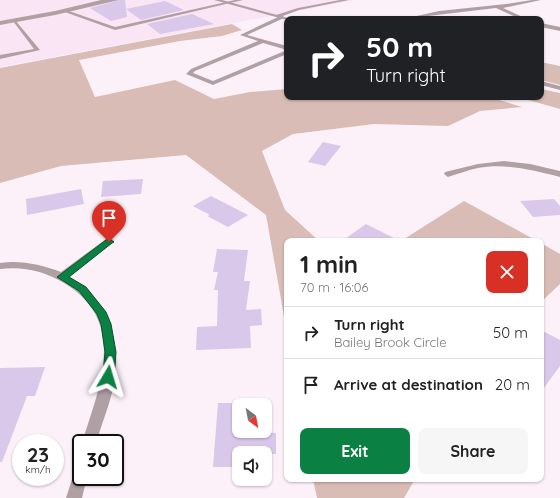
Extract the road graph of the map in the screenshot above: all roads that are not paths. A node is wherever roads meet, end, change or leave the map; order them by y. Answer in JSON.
{"nodes":[{"id":1,"x":106,"y":0,"type":"edge"},
{"id":2,"x":117,"y":0,"type":"edge"},
{"id":3,"x":216,"y":0,"type":"edge"},
{"id":4,"x":241,"y":0,"type":"edge"},
{"id":5,"x":347,"y":0,"type":"edge"},
{"id":6,"x":539,"y":0,"type":"edge"},
{"id":7,"x":99,"y":3,"type":"junction"},
{"id":8,"x":230,"y":4,"type":"junction"},
{"id":9,"x":497,"y":7,"type":"junction"},
{"id":10,"x":64,"y":11,"type":"junction"},
{"id":11,"x":419,"y":16,"type":"edge"},
{"id":12,"x":517,"y":16,"type":"edge"},
{"id":13,"x":280,"y":17,"type":"junction"},
{"id":14,"x":284,"y":18,"type":"edge"},
{"id":15,"x":15,"y":21,"type":"junction"},
{"id":16,"x":0,"y":23,"type":"edge"},
{"id":17,"x":544,"y":25,"type":"edge"},
{"id":18,"x":560,"y":29,"type":"edge"},
{"id":19,"x":263,"y":41,"type":"junction"},
{"id":20,"x":284,"y":47,"type":"edge"},
{"id":21,"x":284,"y":53,"type":"edge"},
{"id":22,"x":0,"y":57,"type":"edge"},
{"id":23,"x":544,"y":84,"type":"edge"},
{"id":24,"x":560,"y":88,"type":"edge"},
{"id":25,"x":448,"y":174,"type":"dead end"},
{"id":26,"x":560,"y":174,"type":"edge"},
{"id":27,"x":109,"y":242,"type":"dead end"},
{"id":28,"x":0,"y":266,"type":"edge"},
{"id":29,"x":62,"y":277,"type":"junction"},
{"id":30,"x":92,"y":434,"type":"edge"},
{"id":31,"x":77,"y":486,"type":"edge"},
{"id":32,"x":74,"y":498,"type":"edge"}],
"edges":[{"from":1,"to":7,"type":"street"},
{"from":2,"to":7,"type":"street"},
{"from":3,"to":8,"type":"street"},
{"from":4,"to":8,"type":"lane"},
{"from":5,"to":13,"type":"lane"},
{"from":6,"to":9,"type":"street"},
{"from":7,"to":10,"type":"street"},
{"from":8,"to":10,"type":"lane"},
{"from":8,"to":13,"type":"street"},
{"from":9,"to":11,"type":"street"},
{"from":9,"to":12,"type":"street"},
{"from":10,"to":15,"type":"street"},
{"from":13,"to":14,"type":"street"},
{"from":13,"to":19,"type":"lane"},
{"from":15,"to":16,"type":"street"},
{"from":15,"to":22,"type":"lane"},
{"from":17,"to":18,"type":"street"},
{"from":19,"to":20,"type":"lane"},
{"from":19,"to":21,"type":"lane"},
{"from":23,"to":24,"type":"street"},
{"from":25,"to":26,"type":"street"},
{"from":27,"to":29,"type":"street"},
{"from":28,"to":29,"type":"street"},
{"from":29,"to":30,"type":"street"},
{"from":31,"to":32,"type":"street"}]}
